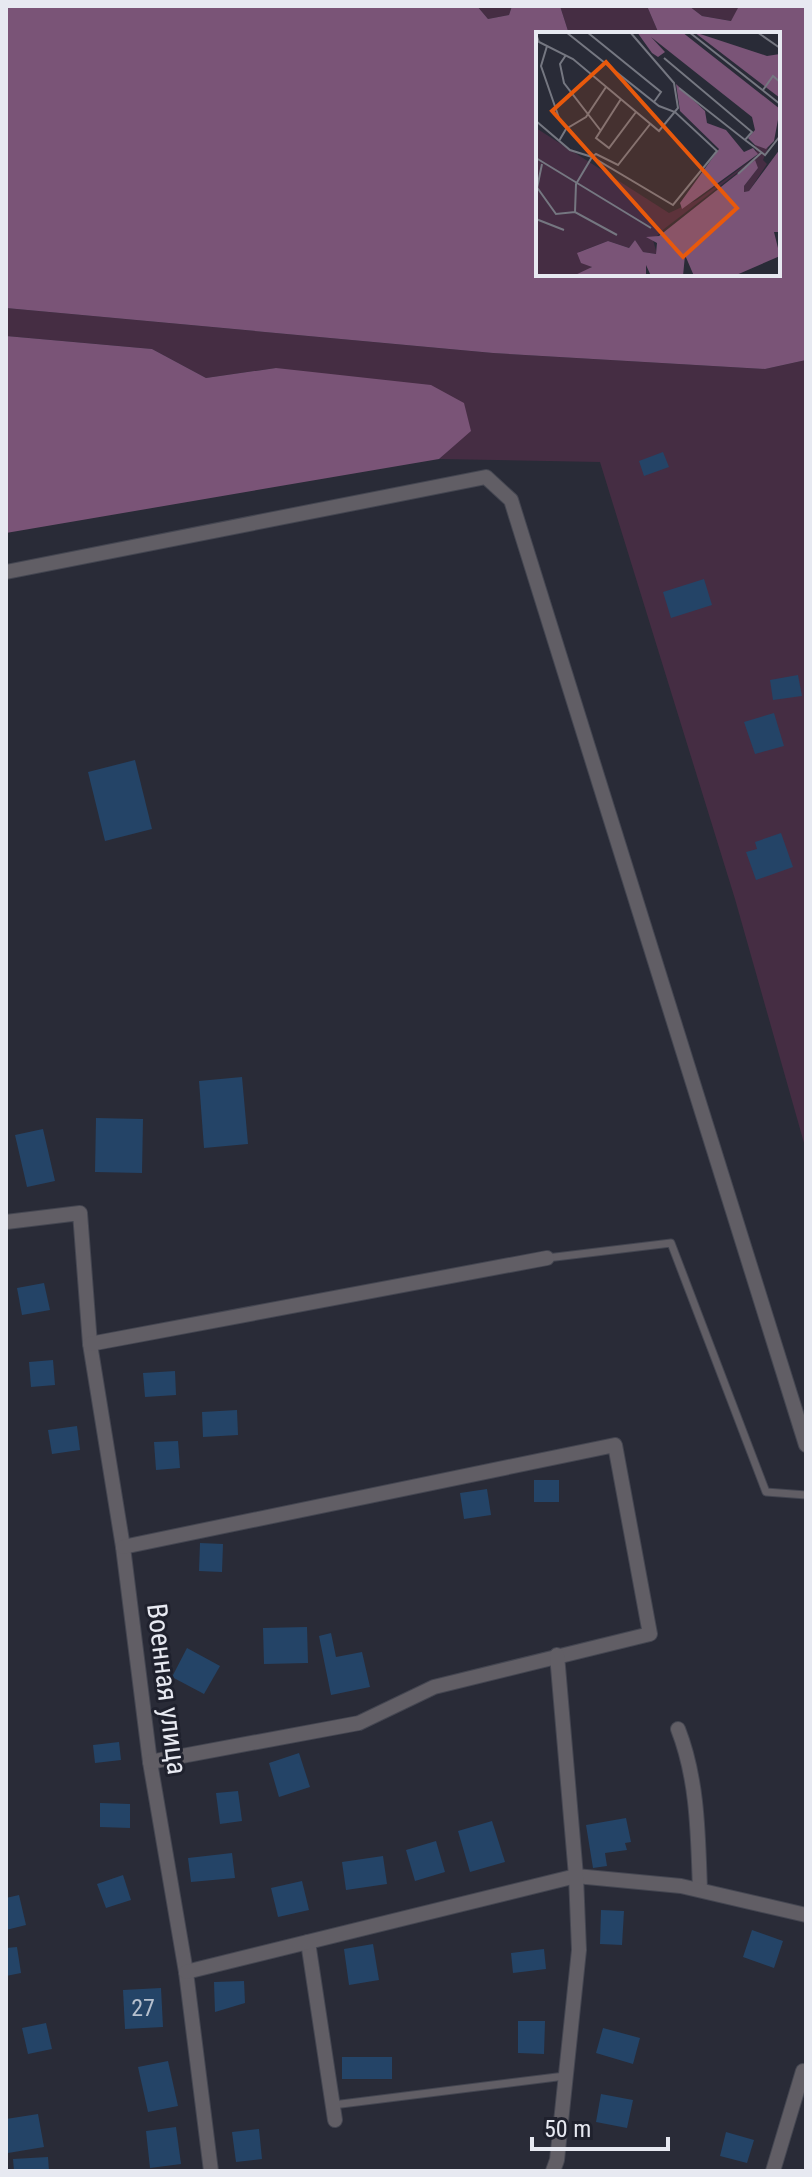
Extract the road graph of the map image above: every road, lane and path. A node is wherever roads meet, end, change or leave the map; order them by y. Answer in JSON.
{"nodes":[{"id":1,"x":6,"y":572,"type":"edge"},
{"id":2,"x":6,"y":1222,"type":"edge"},
{"id":3,"x":547,"y":1258,"type":"joint"},
{"id":4,"x":90,"y":1344,"type":"junction"},
{"id":5,"x":806,"y":1445,"type":"edge"},
{"id":6,"x":806,"y":1495,"type":"edge"},
{"id":7,"x":123,"y":1547,"type":"junction"},
{"id":8,"x":557,"y":1655,"type":"junction"},
{"id":9,"x":678,"y":1729,"type":"dead end"},
{"id":10,"x":150,"y":1762,"type":"junction"},
{"id":11,"x":576,"y":1876,"type":"junction"},
{"id":12,"x":700,"y":1890,"type":"junction"},
{"id":13,"x":806,"y":1915,"type":"edge"},
{"id":14,"x":308,"y":1942,"type":"junction"},
{"id":15,"x":186,"y":1972,"type":"junction"},
{"id":16,"x":803,"y":2071,"type":"dead end"},
{"id":17,"x":565,"y":2076,"type":"junction"},
{"id":18,"x":333,"y":2105,"type":"junction"},
{"id":19,"x":335,"y":2120,"type":"dead end"},
{"id":20,"x":211,"y":2171,"type":"edge"},
{"id":21,"x":553,"y":2171,"type":"edge"},
{"id":22,"x":773,"y":2171,"type":"edge"}],
"edges":[{"from":1,"to":5,"type":"street"},
{"from":2,"to":4,"type":"street","name":"Военная улица"},
{"from":3,"to":4,"type":"street"},
{"from":3,"to":6,"type":"lane"},
{"from":4,"to":7,"type":"street","name":"Военная улица"},
{"from":7,"to":8,"type":"street"},
{"from":7,"to":10,"type":"street","name":"Военная улица"},
{"from":8,"to":10,"type":"street"},
{"from":8,"to":11,"type":"street"},
{"from":9,"to":12,"type":"street"},
{"from":10,"to":15,"type":"street","name":"Военная улица"},
{"from":11,"to":12,"type":"street"},
{"from":11,"to":14,"type":"street"},
{"from":11,"to":17,"type":"street"},
{"from":12,"to":13,"type":"street"},
{"from":14,"to":15,"type":"street"},
{"from":14,"to":18,"type":"street"},
{"from":15,"to":20,"type":"street","name":"Военная улица"},
{"from":16,"to":22,"type":"street"},
{"from":17,"to":18,"type":"lane"},
{"from":17,"to":21,"type":"street"},
{"from":18,"to":19,"type":"street"}]}
